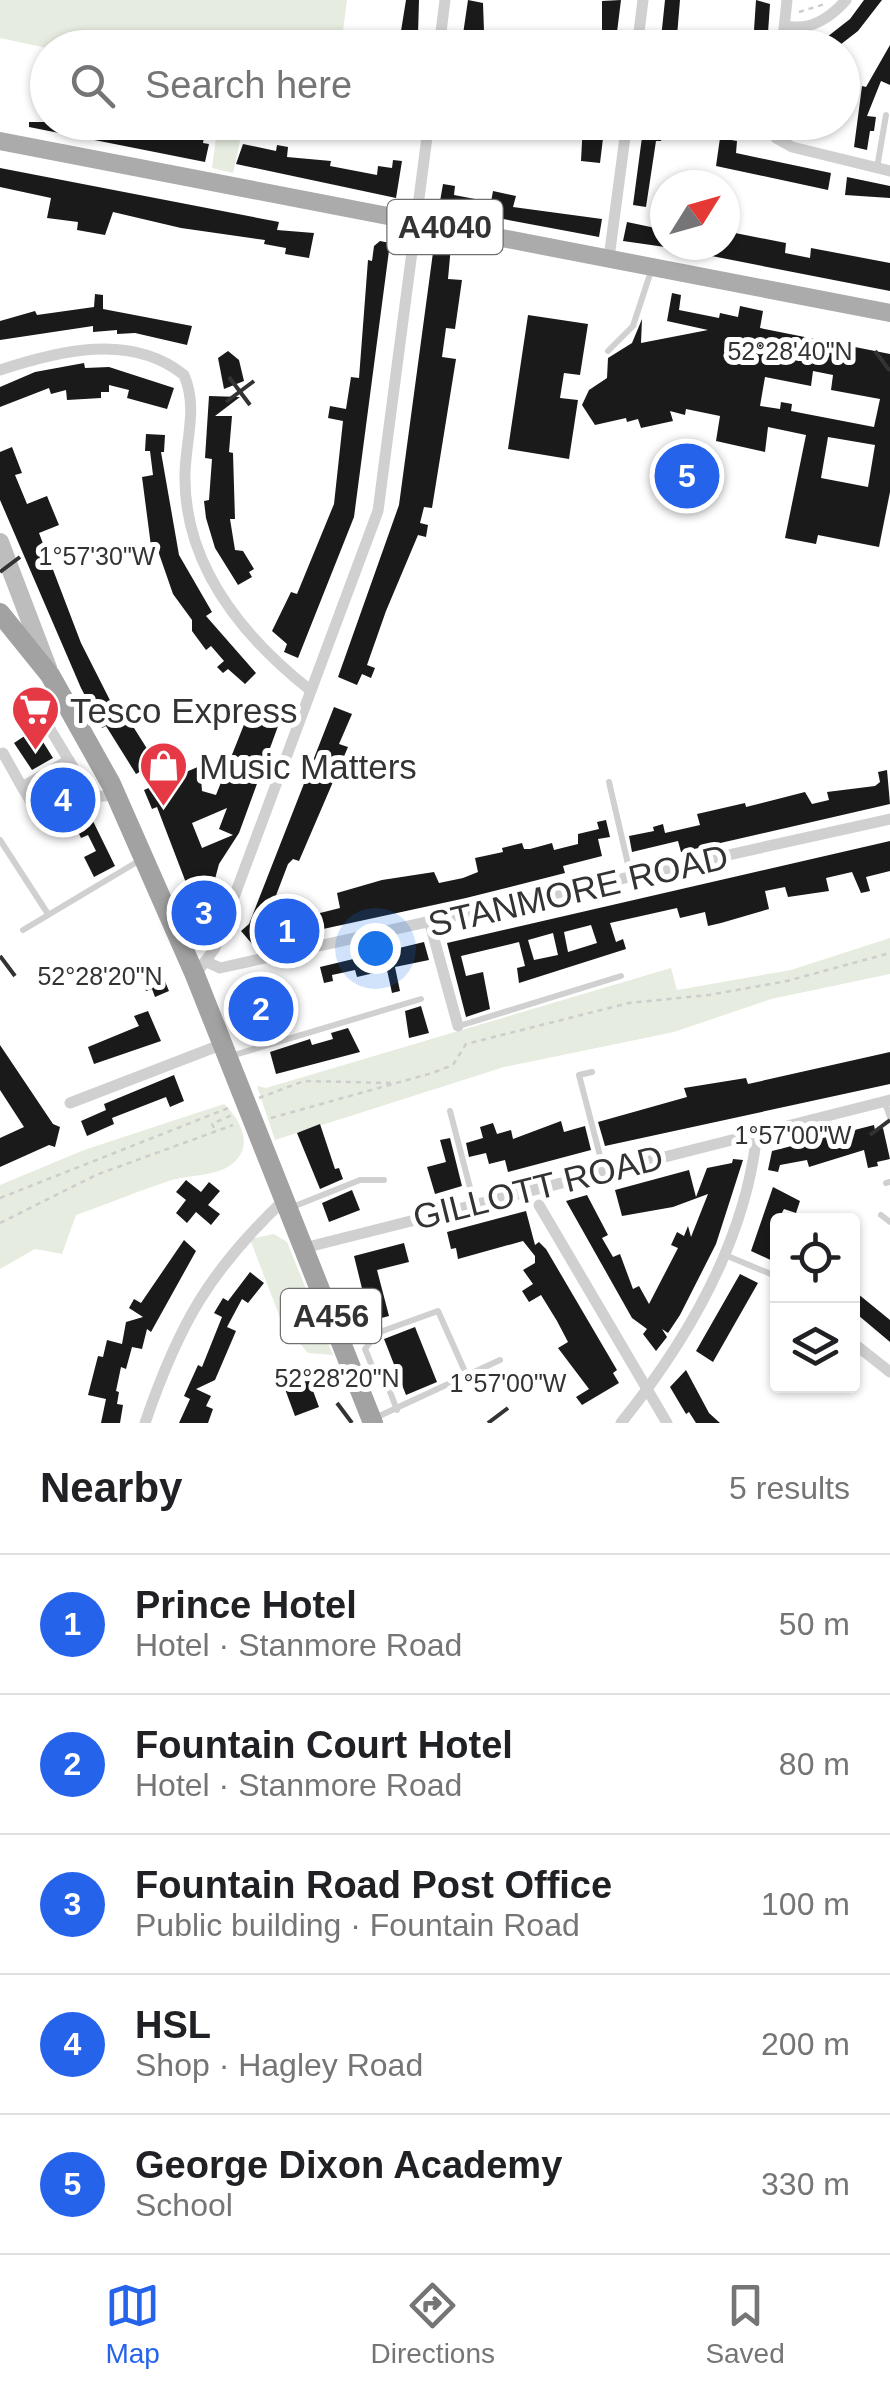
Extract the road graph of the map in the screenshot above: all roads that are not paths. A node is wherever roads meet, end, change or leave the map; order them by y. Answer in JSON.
{"nodes":[{"id":1,"x":445,"y":0,"type":"edge"},
{"id":2,"x":643,"y":0,"type":"edge"},
{"id":3,"x":846,"y":0,"type":"edge"},
{"id":4,"x":787,"y":13,"type":"edge"},
{"id":5,"x":441,"y":30,"type":"edge"},
{"id":6,"x":639,"y":30,"type":"edge"},
{"id":7,"x":886,"y":114,"type":"dead end"},
{"id":8,"x":427,"y":140,"type":"edge"},
{"id":9,"x":624,"y":140,"type":"edge"},
{"id":10,"x":779,"y":140,"type":"edge"},
{"id":11,"x":0,"y":141,"type":"edge"},
{"id":12,"x":883,"y":170,"type":"edge"},
{"id":13,"x":416,"y":222,"type":"junction"},
{"id":14,"x":608,"y":258,"type":"junction"},
{"id":15,"x":652,"y":266,"type":"junction"},
{"id":16,"x":890,"y":313,"type":"edge"},
{"id":17,"x":608,"y":351,"type":"dead end"},
{"id":18,"x":0,"y":370,"type":"edge"},
{"id":19,"x":0,"y":542,"type":"edge"},
{"id":20,"x":17,"y":586,"type":"junction"},
{"id":21,"x":5,"y":618,"type":"edge"},
{"id":22,"x":55,"y":683,"type":"junction"},
{"id":23,"x":310,"y":690,"type":"junction"},
{"id":24,"x":3,"y":753,"type":"dead end"},
{"id":25,"x":68,"y":760,"type":"junction"},
{"id":26,"x":610,"y":782,"type":"dead end"},
{"id":27,"x":22,"y":787,"type":"junction"},
{"id":28,"x":116,"y":795,"type":"junction"},
{"id":29,"x":890,"y":819,"type":"edge"},
{"id":30,"x":44,"y":824,"type":"dead end"},
{"id":31,"x":0,"y":840,"type":"edge"},
{"id":32,"x":143,"y":858,"type":"junction"},
{"id":33,"x":631,"y":878,"type":"junction"},
{"id":34,"x":48,"y":914,"type":"junction"},
{"id":35,"x":430,"y":924,"type":"junction"},
{"id":36,"x":22,"y":930,"type":"dead end"},
{"id":37,"x":201,"y":968,"type":"junction"},
{"id":38,"x":622,"y":976,"type":"dead end"},
{"id":39,"x":421,"y":999,"type":"dead end"},
{"id":40,"x":458,"y":1026,"type":"joint"},
{"id":41,"x":226,"y":1050,"type":"junction"},
{"id":42,"x":592,"y":1072,"type":"dead end"},
{"id":43,"x":888,"y":1101,"type":"edge"},
{"id":44,"x":70,"y":1103,"type":"dead end"},
{"id":45,"x":450,"y":1111,"type":"dead end"},
{"id":46,"x":890,"y":1118,"type":"edge"},
{"id":47,"x":756,"y":1142,"type":"dead end"},
{"id":48,"x":604,"y":1172,"type":"junction"},
{"id":49,"x":384,"y":1180,"type":"dead end"},
{"id":50,"x":474,"y":1203,"type":"junction"},
{"id":51,"x":287,"y":1204,"type":"junction"},
{"id":52,"x":539,"y":1205,"type":"dead end"},
{"id":53,"x":880,"y":1215,"type":"dead end"},
{"id":54,"x":890,"y":1222,"type":"edge"},
{"id":55,"x":304,"y":1248,"type":"junction"},
{"id":56,"x":724,"y":1254,"type":"junction"},
{"id":57,"x":770,"y":1274,"type":"edge"},
{"id":58,"x":860,"y":1348,"type":"edge"},
{"id":59,"x":500,"y":1360,"type":"dead end"},
{"id":60,"x":362,"y":1370,"type":"junction"},
{"id":61,"x":890,"y":1372,"type":"edge"},
{"id":62,"x":467,"y":1376,"type":"junction"},
{"id":63,"x":648,"y":1390,"type":"junction"},
{"id":64,"x":396,"y":1410,"type":"junction"},
{"id":65,"x":372,"y":1421,"type":"edge"},
{"id":66,"x":146,"y":1423,"type":"edge"},
{"id":67,"x":621,"y":1423,"type":"edge"},
{"id":68,"x":667,"y":1423,"type":"edge"}],
"edges":[{"from":1,"to":5,"type":"street"},
{"from":2,"to":6,"type":"street"},
{"from":3,"to":4,"type":"street"},
{"from":7,"to":12,"type":"lane"},
{"from":8,"to":13,"type":"street"},
{"from":9,"to":14,"type":"street"},
{"from":10,"to":12,"type":"street"},
{"from":11,"to":13,"type":"main road","number":"A4040"},
{"from":13,"to":14,"type":"main road","number":"A4040"},
{"from":13,"to":23,"type":"street"},
{"from":14,"to":15,"type":"main road","number":"A4040"},
{"from":15,"to":16,"type":"main road","number":"A4040"},
{"from":15,"to":17,"type":"lane"},
{"from":18,"to":23,"type":"street"},
{"from":19,"to":20,"type":"main road"},
{"from":20,"to":21,"type":"main road"},
{"from":20,"to":22,"type":"main road"},
{"from":21,"to":22,"type":"highway","number":"A456"},
{"from":22,"to":25,"type":"street"},
{"from":22,"to":28,"type":"highway","number":"A456"},
{"from":23,"to":37,"type":"street"},
{"from":24,"to":27,"type":"street"},
{"from":25,"to":27,"type":"street"},
{"from":25,"to":28,"type":"street"},
{"from":26,"to":33,"type":"lane"},
{"from":27,"to":30,"type":"street"},
{"from":28,"to":32,"type":"highway","number":"A456"},
{"from":29,"to":33,"type":"street","name":"STANMORE ROAD"},
{"from":31,"to":34,"type":"lane"},
{"from":32,"to":34,"type":"lane"},
{"from":32,"to":37,"type":"highway","number":"A456"},
{"from":33,"to":35,"type":"street","name":"STANMORE ROAD"},
{"from":34,"to":36,"type":"lane"},
{"from":35,"to":37,"type":"street","name":"STANMORE ROAD"},
{"from":35,"to":40,"type":"street"},
{"from":37,"to":41,"type":"highway","number":"A456"},
{"from":38,"to":40,"type":"lane"},
{"from":39,"to":41,"type":"lane"},
{"from":41,"to":44,"type":"street"},
{"from":41,"to":51,"type":"highway","number":"A456"},
{"from":42,"to":48,"type":"lane"},
{"from":43,"to":46,"type":"lane"},
{"from":43,"to":48,"type":"street","name":"GILLOTT ROAD"},
{"from":45,"to":50,"type":"lane"},
{"from":47,"to":56,"type":"street"},
{"from":48,"to":50,"type":"street","name":"GILLOTT ROAD"},
{"from":49,"to":51,"type":"lane"},
{"from":50,"to":55,"type":"street","name":"GILLOTT ROAD"},
{"from":51,"to":55,"type":"highway","number":"A456"},
{"from":51,"to":66,"type":"street"},
{"from":52,"to":63,"type":"street"},
{"from":53,"to":54,"type":"lane"},
{"from":55,"to":60,"type":"highway","number":"A456"},
{"from":56,"to":57,"type":"lane"},
{"from":56,"to":63,"type":"street"},
{"from":58,"to":61,"type":"street"},
{"from":59,"to":62,"type":"lane"},
{"from":60,"to":62,"type":"lane"},
{"from":60,"to":64,"type":"lane"},
{"from":60,"to":65,"type":"highway","number":"A456"},
{"from":62,"to":64,"type":"lane"},
{"from":63,"to":67,"type":"street"},
{"from":63,"to":68,"type":"street"},
{"from":64,"to":65,"type":"lane"}]}
